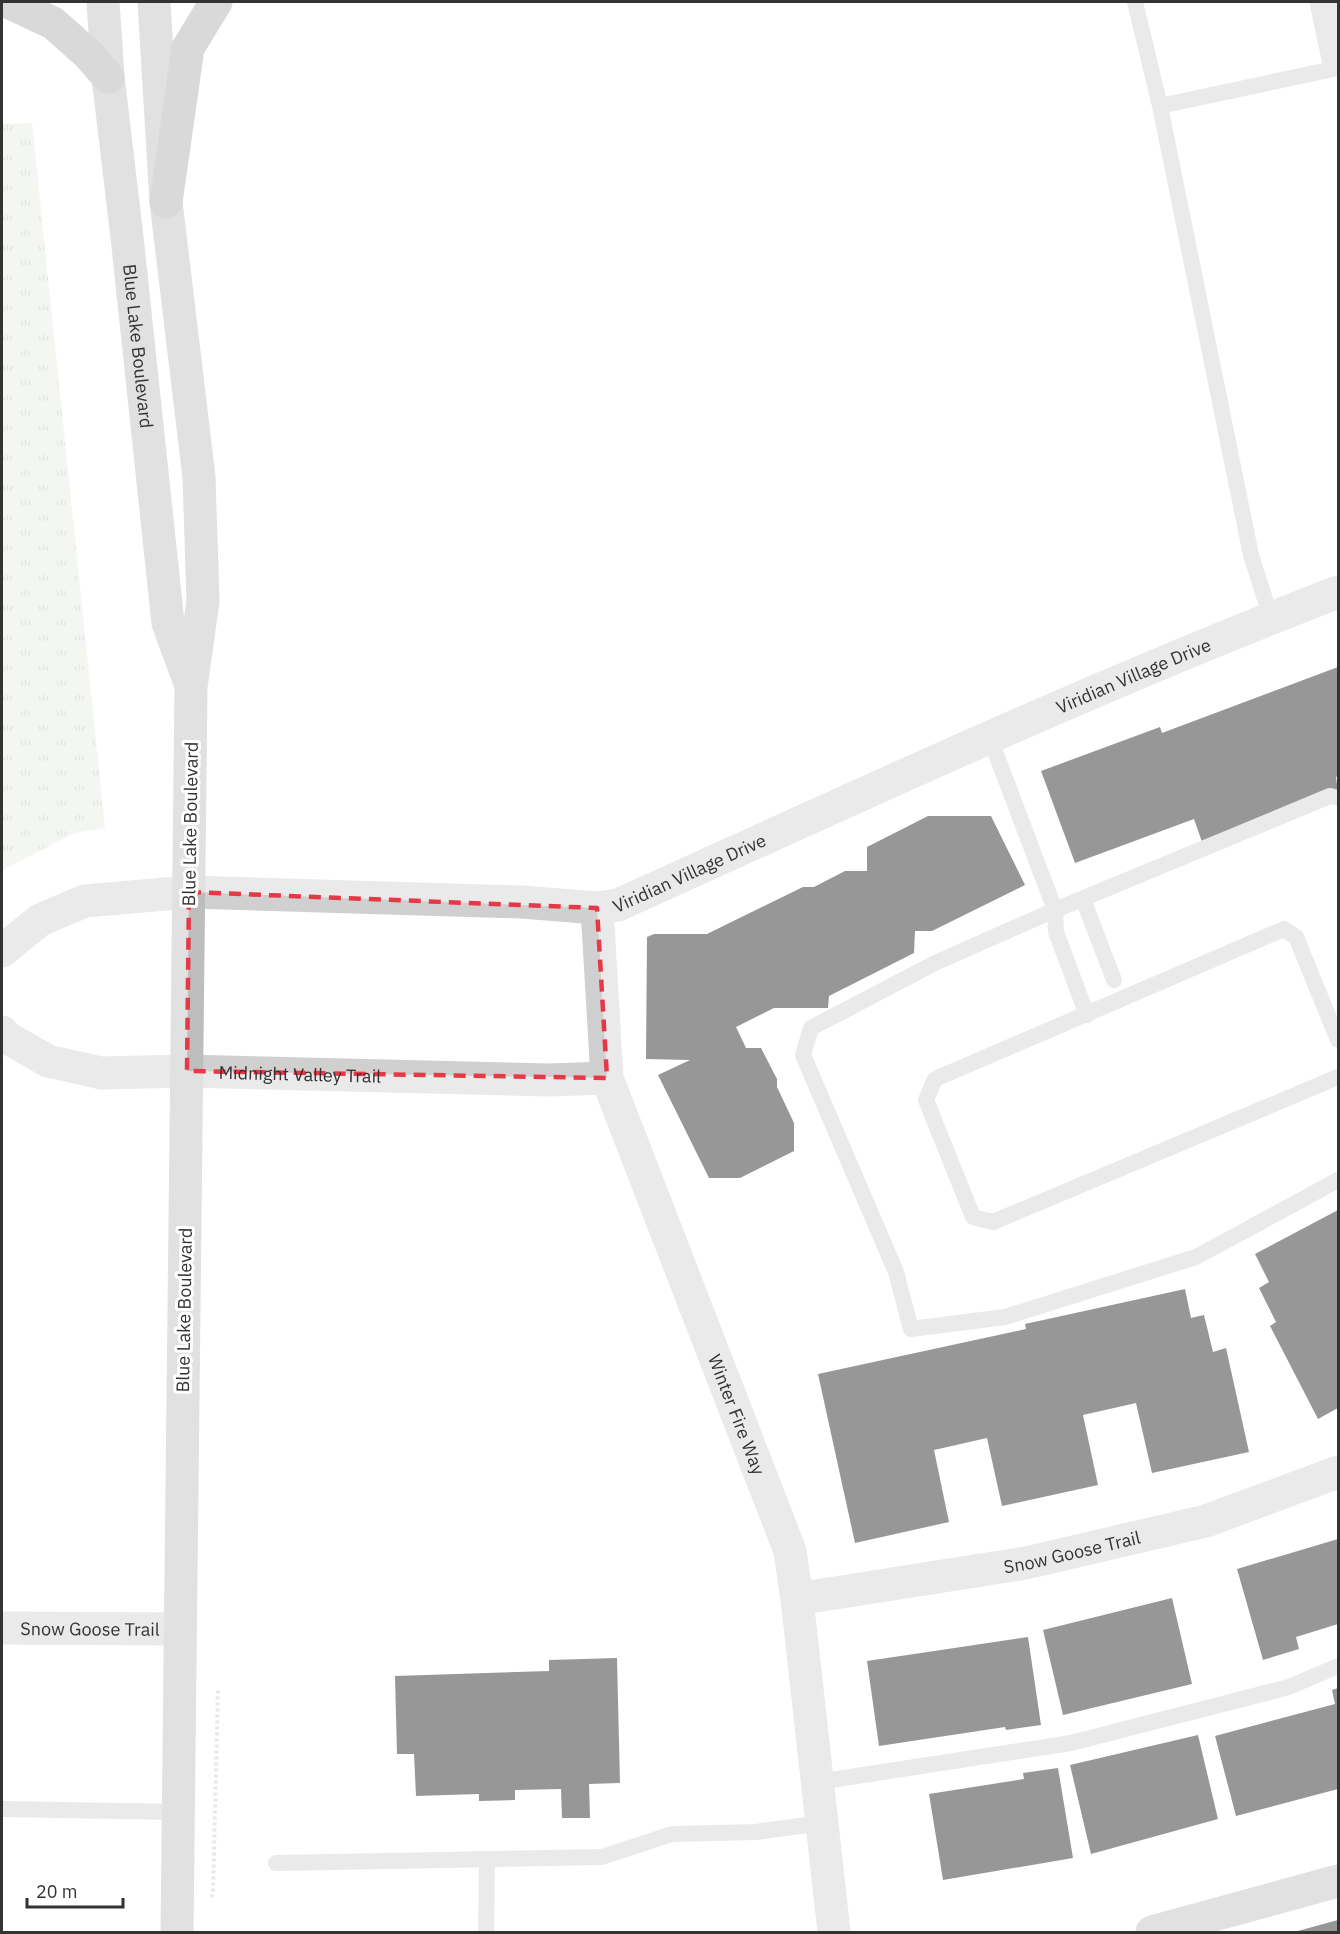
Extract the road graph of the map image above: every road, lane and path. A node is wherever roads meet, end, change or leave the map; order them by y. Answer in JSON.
{"nodes":[{"id":1,"x":8,"y":2,"type":"edge"},
{"id":2,"x":103,"y":2,"type":"edge"},
{"id":3,"x":154,"y":2,"type":"edge"},
{"id":4,"x":216,"y":2,"type":"edge"},
{"id":5,"x":1135,"y":2,"type":"edge"},
{"id":6,"x":1326,"y":2,"type":"edge"},
{"id":7,"x":1338,"y":58,"type":"edge"},
{"id":8,"x":1338,"y":68,"type":"edge"},
{"id":9,"x":108,"y":77,"type":"junction"},
{"id":10,"x":1160,"y":106,"type":"junction"},
{"id":11,"x":166,"y":202,"type":"junction"},
{"id":12,"x":1338,"y":591,"type":"edge"},
{"id":13,"x":1271,"y":618,"type":"junction"},
{"id":14,"x":191,"y":687,"type":"junction"},
{"id":15,"x":990,"y":738,"type":"junction"},
{"id":16,"x":1338,"y":798,"type":"edge"},
{"id":17,"x":189,"y":892,"type":"junction"},
{"id":18,"x":1083,"y":899,"type":"junction"},
{"id":19,"x":597,"y":908,"type":"junction"},
{"id":20,"x":1055,"y":910,"type":"junction"},
{"id":21,"x":2,"y":951,"type":"edge"},
{"id":22,"x":1114,"y":980,"type":"dead end"},
{"id":23,"x":1087,"y":1015,"type":"junction"},
{"id":24,"x":2,"y":1032,"type":"edge"},
{"id":25,"x":1338,"y":1040,"type":"edge"},
{"id":26,"x":187,"y":1071,"type":"junction"},
{"id":27,"x":1338,"y":1077,"type":"edge"},
{"id":28,"x":607,"y":1078,"type":"junction"},
{"id":29,"x":1338,"y":1180,"type":"edge"},
{"id":30,"x":1338,"y":1472,"type":"edge"},
{"id":31,"x":797,"y":1599,"type":"junction"},
{"id":32,"x":2,"y":1628,"type":"edge"},
{"id":33,"x":180,"y":1629,"type":"junction"},
{"id":34,"x":1338,"y":1666,"type":"edge"},
{"id":35,"x":218,"y":1689,"type":"dead end"},
{"id":36,"x":818,"y":1782,"type":"junction"},
{"id":37,"x":2,"y":1809,"type":"edge"},
{"id":38,"x":178,"y":1812,"type":"junction"},
{"id":39,"x":821,"y":1823,"type":"junction"},
{"id":40,"x":487,"y":1859,"type":"junction"},
{"id":41,"x":276,"y":1863,"type":"dead end"},
{"id":42,"x":1338,"y":1881,"type":"edge"},
{"id":43,"x":210,"y":1900,"type":"dead end"},
{"id":44,"x":177,"y":1932,"type":"edge"},
{"id":45,"x":486,"y":1932,"type":"edge"},
{"id":46,"x":834,"y":1932,"type":"edge"},
{"id":47,"x":1152,"y":1932,"type":"edge"}],
"edges":[{"from":1,"to":9,"type":"main road"},
{"from":2,"to":9,"type":"street","name":"Blue Lake Boulevard"},
{"from":3,"to":11,"type":"street","name":"Blue Lake Boulevard"},
{"from":4,"to":11,"type":"main road"},
{"from":5,"to":10,"type":"lane"},
{"from":6,"to":7,"type":"street"},
{"from":8,"to":10,"type":"lane"},
{"from":9,"to":14,"type":"street","name":"Blue Lake Boulevard"},
{"from":10,"to":13,"type":"lane"},
{"from":11,"to":14,"type":"street","name":"Blue Lake Boulevard"},
{"from":12,"to":13,"type":"street","name":"Viridian Village Drive"},
{"from":13,"to":15,"type":"street","name":"Viridian Village Drive"},
{"from":14,"to":17,"type":"street","name":"Blue Lake Boulevard"},
{"from":15,"to":19,"type":"street","name":"Viridian Village Drive"},
{"from":15,"to":20,"type":"lane"},
{"from":16,"to":18,"type":"lane"},
{"from":17,"to":19,"type":"street","name":"Viridian Village Drive"},
{"from":17,"to":21,"type":"street","name":"Viridian Village Drive"},
{"from":17,"to":26,"type":"street","name":"Blue Lake Boulevard"},
{"from":18,"to":20,"type":"lane"},
{"from":18,"to":22,"type":"lane"},
{"from":19,"to":28,"type":"street","name":"Winter Fire Way"},
{"from":20,"to":23,"type":"lane"},
{"from":20,"to":29,"type":"lane"},
{"from":23,"to":25,"type":"lane"},
{"from":23,"to":27,"type":"lane"},
{"from":24,"to":26,"type":"street","name":"Midnight Valley Trail"},
{"from":26,"to":28,"type":"street","name":"Midnight Valley Trail"},
{"from":26,"to":33,"type":"street","name":"Blue Lake Boulevard"},
{"from":28,"to":31,"type":"street","name":"Winter Fire Way"},
{"from":30,"to":31,"type":"street","name":"Snow Goose Trail"},
{"from":31,"to":36,"type":"street","name":"Winter Fire Way"},
{"from":32,"to":33,"type":"street","name":"Snow Goose Trail"},
{"from":33,"to":38,"type":"street","name":"Blue Lake Boulevard"},
{"from":34,"to":36,"type":"lane"},
{"from":35,"to":43,"type":"path"},
{"from":36,"to":39,"type":"street","name":"Winter Fire Way"},
{"from":37,"to":38,"type":"lane"},
{"from":38,"to":44,"type":"street","name":"Blue Lake Boulevard"},
{"from":39,"to":40,"type":"lane"},
{"from":39,"to":46,"type":"street","name":"Winter Fire Way"},
{"from":40,"to":41,"type":"lane"},
{"from":40,"to":45,"type":"lane"},
{"from":42,"to":47,"type":"street"}]}
